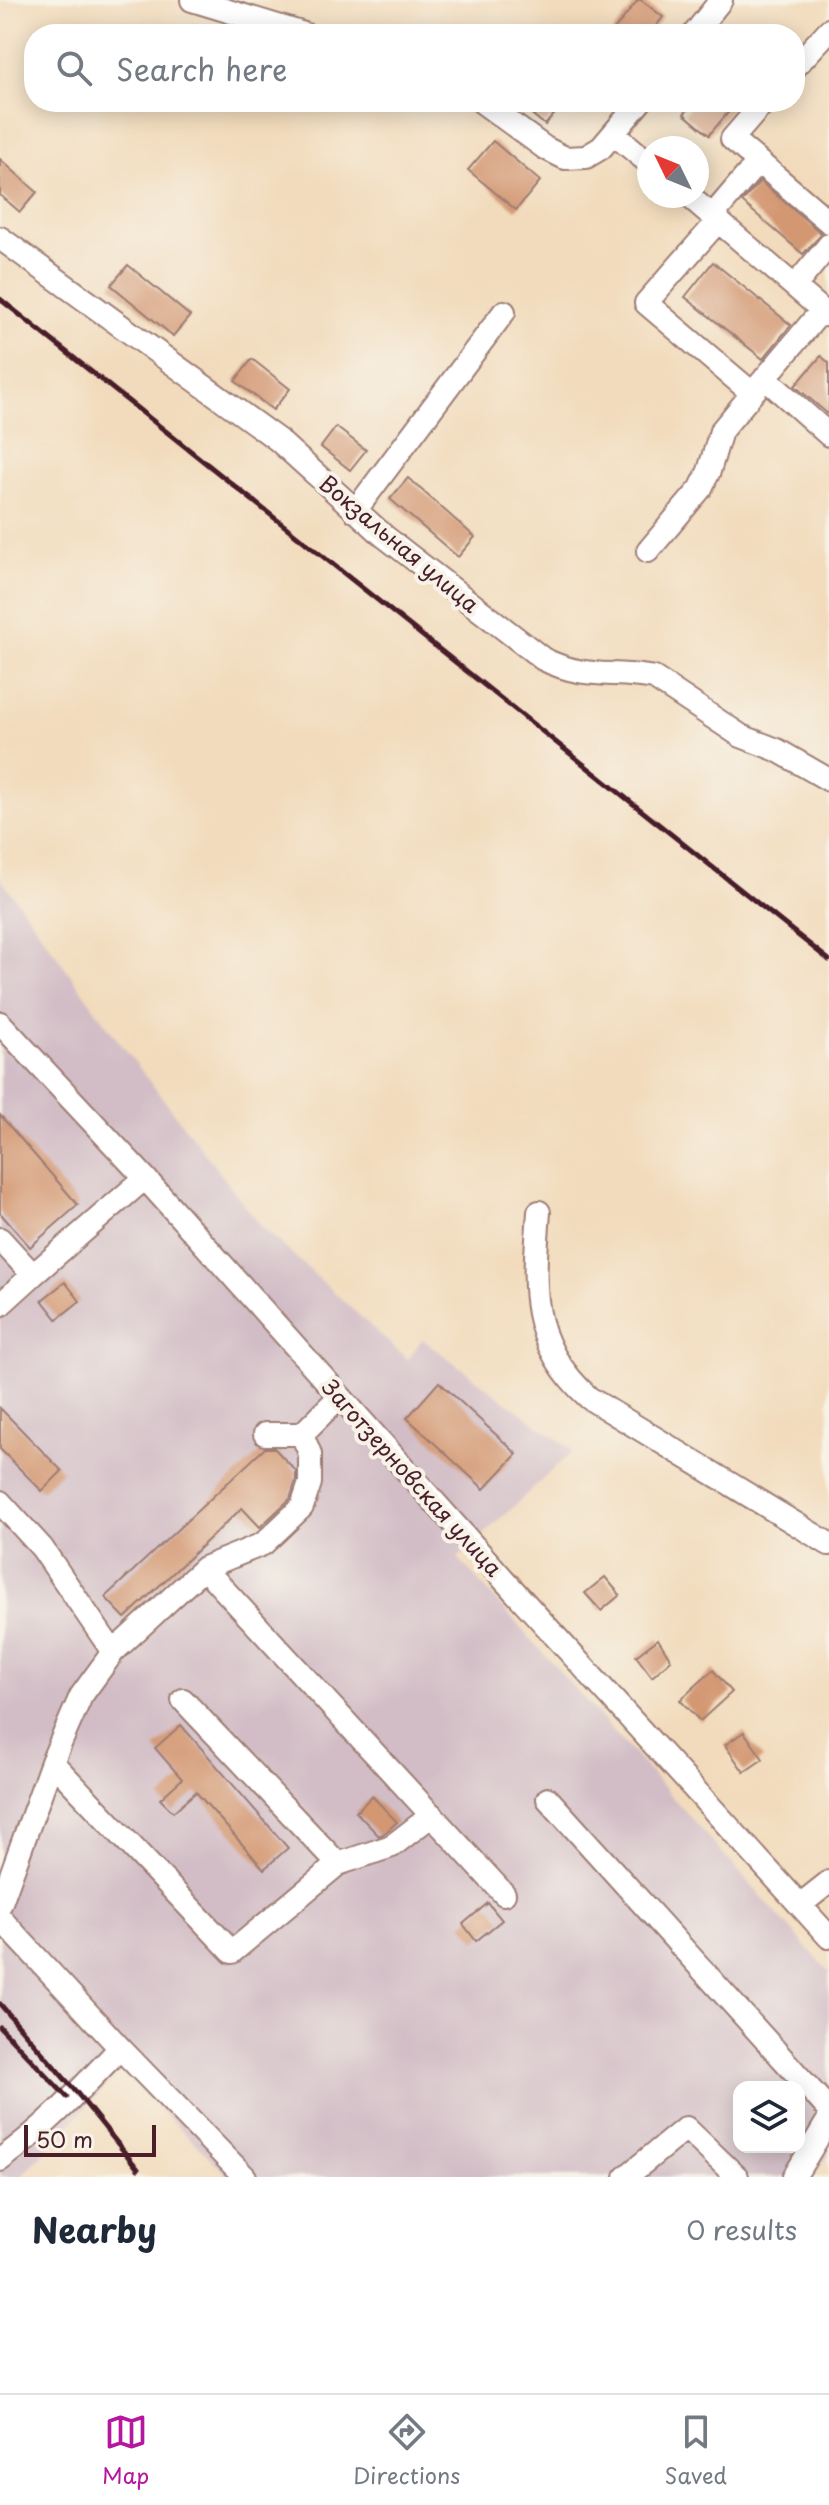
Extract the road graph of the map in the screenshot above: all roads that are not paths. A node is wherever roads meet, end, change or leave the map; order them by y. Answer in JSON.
{"nodes":[{"id":1,"x":192,"y":0,"type":"edge"},
{"id":2,"x":721,"y":0,"type":"edge"},
{"id":3,"x":271,"y":24,"type":"edge"},
{"id":4,"x":702,"y":24,"type":"edge"},
{"id":5,"x":829,"y":30,"type":"edge"},
{"id":6,"x":805,"y":56,"type":"edge"},
{"id":7,"x":496,"y":112,"type":"edge"},
{"id":8,"x":632,"y":112,"type":"edge"},
{"id":9,"x":755,"y":112,"type":"edge"},
{"id":10,"x":614,"y":134,"type":"junction"},
{"id":11,"x":637,"y":153,"type":"edge"},
{"id":12,"x":758,"y":162,"type":"junction"},
{"id":13,"x":704,"y":208,"type":"edge"},
{"id":14,"x":716,"y":218,"type":"junction"},
{"id":15,"x":829,"y":222,"type":"edge"},
{"id":16,"x":0,"y":238,"type":"edge"},
{"id":17,"x":829,"y":245,"type":"edge"},
{"id":18,"x":795,"y":286,"type":"junction"},
{"id":19,"x":504,"y":312,"type":"dead end"},
{"id":20,"x":826,"y":313,"type":"edge"},
{"id":21,"x":758,"y":385,"type":"junction"},
{"id":22,"x":829,"y":435,"type":"edge"},
{"id":23,"x":355,"y":511,"type":"junction"},
{"id":24,"x":648,"y":551,"type":"dead end"},
{"id":25,"x":829,"y":780,"type":"edge"},
{"id":26,"x":0,"y":1023,"type":"edge"},
{"id":27,"x":145,"y":1178,"type":"junction"},
{"id":28,"x":539,"y":1212,"type":"dead end"},
{"id":29,"x":0,"y":1239,"type":"edge"},
{"id":30,"x":33,"y":1275,"type":"junction"},
{"id":31,"x":0,"y":1305,"type":"edge"},
{"id":32,"x":339,"y":1397,"type":"junction"},
{"id":33,"x":265,"y":1434,"type":"dead end"},
{"id":34,"x":302,"y":1434,"type":"junction"},
{"id":35,"x":0,"y":1502,"type":"edge"},
{"id":36,"x":829,"y":1544,"type":"edge"},
{"id":37,"x":204,"y":1568,"type":"junction"},
{"id":38,"x":113,"y":1652,"type":"junction"},
{"id":39,"x":183,"y":1700,"type":"dead end"},
{"id":40,"x":52,"y":1762,"type":"junction"},
{"id":41,"x":548,"y":1799,"type":"dead end"},
{"id":42,"x":432,"y":1815,"type":"junction"},
{"id":43,"x":338,"y":1864,"type":"junction"},
{"id":44,"x":829,"y":1882,"type":"edge"},
{"id":45,"x":504,"y":1894,"type":"dead end"},
{"id":46,"x":0,"y":1905,"type":"edge"},
{"id":47,"x":800,"y":1905,"type":"junction"},
{"id":48,"x":0,"y":1918,"type":"edge"},
{"id":49,"x":829,"y":1937,"type":"edge"},
{"id":50,"x":120,"y":2048,"type":"junction"},
{"id":51,"x":829,"y":2110,"type":"edge"},
{"id":52,"x":829,"y":2119,"type":"edge"},
{"id":53,"x":0,"y":2160,"type":"edge"},
{"id":54,"x":245,"y":2177,"type":"edge"},
{"id":55,"x":626,"y":2177,"type":"edge"},
{"id":56,"x":737,"y":2177,"type":"edge"},
{"id":57,"x":794,"y":2177,"type":"edge"}],
"edges":[{"from":1,"to":3,"type":"street"},
{"from":2,"to":4,"type":"street"},
{"from":5,"to":6,"type":"street"},
{"from":7,"to":10,"type":"street"},
{"from":8,"to":10,"type":"street"},
{"from":9,"to":12,"type":"street"},
{"from":10,"to":11,"type":"street"},
{"from":12,"to":14,"type":"street"},
{"from":12,"to":15,"type":"street"},
{"from":13,"to":14,"type":"street"},
{"from":14,"to":18,"type":"street"},
{"from":14,"to":21,"type":"street"},
{"from":16,"to":23,"type":"street","name":"Вокзальная улица"},
{"from":17,"to":18,"type":"street"},
{"from":18,"to":20,"type":"street"},
{"from":19,"to":23,"type":"street"},
{"from":20,"to":21,"type":"street"},
{"from":21,"to":22,"type":"street"},
{"from":21,"to":24,"type":"street"},
{"from":23,"to":25,"type":"street","name":"Вокзальная улица"},
{"from":26,"to":27,"type":"street","name":"Заготзерновская улица"},
{"from":27,"to":30,"type":"street"},
{"from":27,"to":32,"type":"street","name":"Заготзерновская улица"},
{"from":28,"to":36,"type":"street"},
{"from":29,"to":30,"type":"street"},
{"from":30,"to":31,"type":"street"},
{"from":32,"to":34,"type":"street"},
{"from":32,"to":47,"type":"street","name":"Заготзерновская улица"},
{"from":33,"to":34,"type":"street"},
{"from":34,"to":37,"type":"street"},
{"from":35,"to":38,"type":"street"},
{"from":37,"to":38,"type":"street"},
{"from":37,"to":42,"type":"street"},
{"from":38,"to":40,"type":"street"},
{"from":39,"to":43,"type":"street"},
{"from":40,"to":43,"type":"street"},
{"from":40,"to":46,"type":"street"},
{"from":41,"to":51,"type":"street"},
{"from":42,"to":43,"type":"street"},
{"from":42,"to":45,"type":"street"},
{"from":44,"to":47,"type":"street"},
{"from":47,"to":49,"type":"street","name":"Заготзерновская улица"},
{"from":48,"to":50,"type":"street"},
{"from":50,"to":53,"type":"street"},
{"from":50,"to":54,"type":"street"},
{"from":52,"to":57,"type":"street"},
{"from":55,"to":56,"type":"street"}]}
